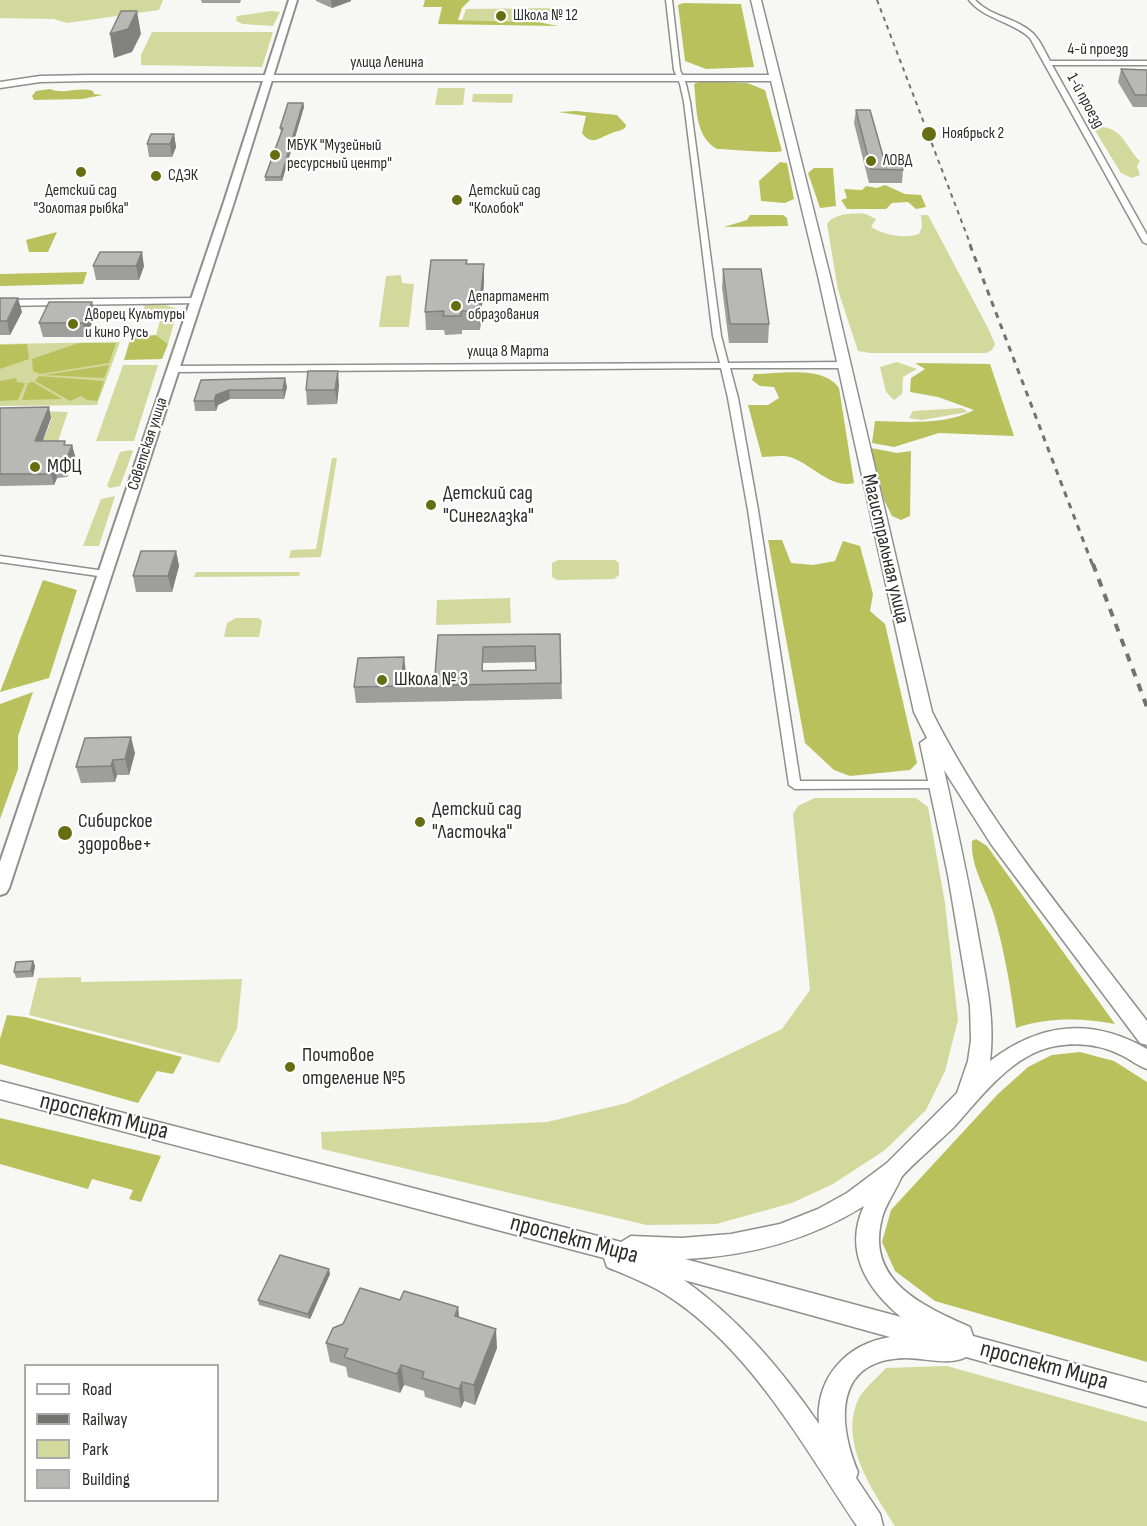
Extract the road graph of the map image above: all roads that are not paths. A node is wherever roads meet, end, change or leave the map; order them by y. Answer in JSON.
{"nodes":[{"id":1,"x":293,"y":0,"type":"edge"},
{"id":2,"x":669,"y":0,"type":"edge"},
{"id":3,"x":756,"y":0,"type":"edge"},
{"id":4,"x":972,"y":0,"type":"edge"},
{"id":5,"x":1048,"y":63,"type":"junction"},
{"id":6,"x":1147,"y":63,"type":"edge"},
{"id":7,"x":269,"y":77,"type":"junction"},
{"id":8,"x":680,"y":78,"type":"junction"},
{"id":9,"x":775,"y":78,"type":"junction"},
{"id":10,"x":0,"y":85,"type":"edge"},
{"id":11,"x":1147,"y":242,"type":"edge"},
{"id":12,"x":195,"y":301,"type":"junction"},
{"id":13,"x":0,"y":303,"type":"edge"},
{"id":14,"x":844,"y":365,"type":"junction"},
{"id":15,"x":725,"y":366,"type":"junction"},
{"id":16,"x":173,"y":369,"type":"junction"},
{"id":17,"x":0,"y":559,"type":"edge"},
{"id":18,"x":105,"y":574,"type":"junction"},
{"id":19,"x":923,"y":712,"type":"junction"},
{"id":20,"x":937,"y":785,"type":"junction"},
{"id":21,"x":0,"y":888,"type":"edge"},
{"id":22,"x":1147,"y":1037,"type":"edge"},
{"id":23,"x":1147,"y":1060,"type":"edge"},
{"id":24,"x":0,"y":1090,"type":"edge"},
{"id":25,"x":964,"y":1098,"type":"junction"},
{"id":26,"x":906,"y":1160,"type":"junction"},
{"id":27,"x":576,"y":1240,"type":"junction"},
{"id":28,"x":994,"y":1352,"type":"junction"},
{"id":29,"x":1147,"y":1395,"type":"edge"},
{"id":30,"x":872,"y":1525,"type":"edge"}],
"edges":[{"from":1,"to":7,"type":"main road","name":"Советская улица"},
{"from":2,"to":8,"type":"street"},
{"from":3,"to":9,"type":"main road","name":"Магистральная улица"},
{"from":4,"to":5,"type":"street","name":"1-й проезд"},
{"from":5,"to":6,"type":"street","name":"4-й проезд"},
{"from":5,"to":11,"type":"street","name":"1-й проезд"},
{"from":7,"to":8,"type":"main road","name":"улица Ленина"},
{"from":7,"to":10,"type":"main road","name":"улица Ленина"},
{"from":7,"to":12,"type":"main road","name":"Советская улица"},
{"from":8,"to":9,"type":"main road","name":"улица Ленина"},
{"from":8,"to":15,"type":"street"},
{"from":9,"to":14,"type":"main road","name":"Магистральная улица"},
{"from":12,"to":13,"type":"street"},
{"from":12,"to":16,"type":"main road","name":"Советская улица"},
{"from":14,"to":15,"type":"street","name":"улица 8 Марта"},
{"from":14,"to":19,"type":"main road","name":"Магистральная улица"},
{"from":15,"to":16,"type":"street","name":"улица 8 Марта"},
{"from":15,"to":20,"type":"street"},
{"from":16,"to":18,"type":"main road","name":"Советская улица"},
{"from":17,"to":18,"type":"street"},
{"from":18,"to":21,"type":"main road","name":"Советская улица"},
{"from":19,"to":20,"type":"main road"},
{"from":19,"to":22,"type":"main road","name":"Магистральная улица"},
{"from":20,"to":25,"type":"main road"},
{"from":23,"to":25,"type":"main road"},
{"from":24,"to":27,"type":"main road","name":"проспект Мира"},
{"from":25,"to":26,"type":"main road"},
{"from":26,"to":27,"type":"main road"},
{"from":26,"to":28,"type":"main road"},
{"from":27,"to":28,"type":"main road","name":"проспект Мира"},
{"from":27,"to":30,"type":"main road"},
{"from":28,"to":29,"type":"main road","name":"проспект Мира"},
{"from":28,"to":30,"type":"main road"}]}
